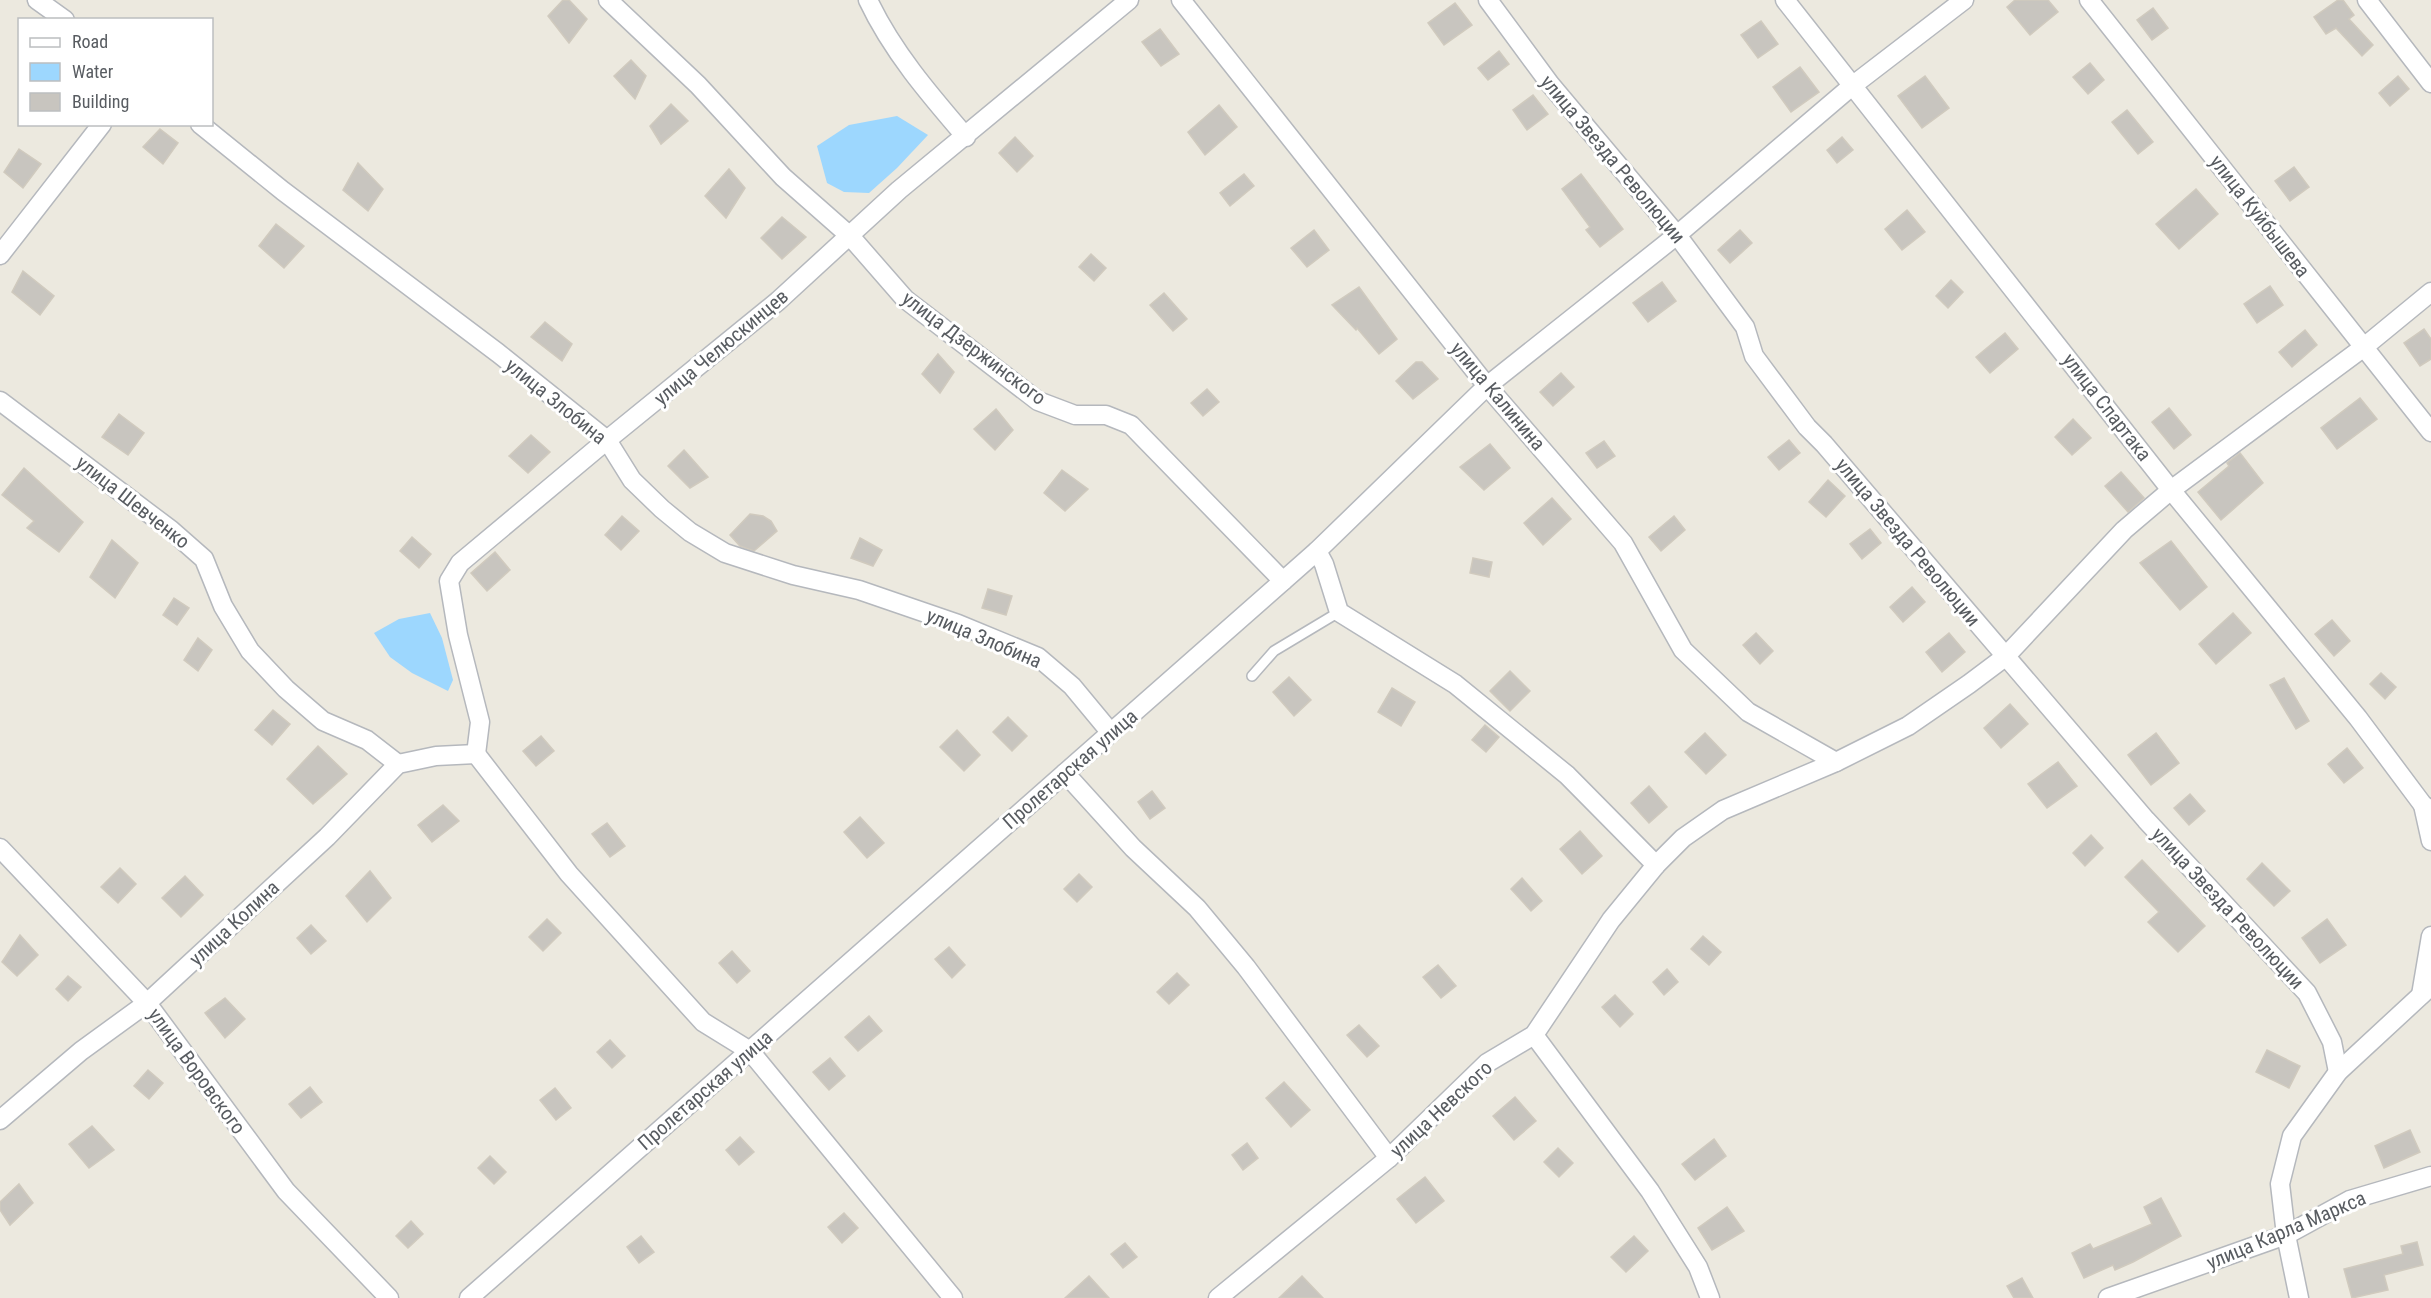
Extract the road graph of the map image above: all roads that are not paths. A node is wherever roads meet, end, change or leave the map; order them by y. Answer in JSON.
{"nodes":[{"id":1,"x":37,"y":0,"type":"edge"},
{"id":2,"x":608,"y":0,"type":"edge"},
{"id":3,"x":868,"y":0,"type":"edge"},
{"id":4,"x":1129,"y":0,"type":"edge"},
{"id":5,"x":1181,"y":0,"type":"edge"},
{"id":6,"x":1488,"y":0,"type":"edge"},
{"id":7,"x":1785,"y":0,"type":"edge"},
{"id":8,"x":1964,"y":0,"type":"edge"},
{"id":9,"x":2089,"y":0,"type":"edge"},
{"id":10,"x":2367,"y":0,"type":"edge"},
{"id":11,"x":62,"y":18,"type":"edge"},
{"id":12,"x":2431,"y":83,"type":"edge"},
{"id":13,"x":1852,"y":86,"type":"junction"},
{"id":14,"x":100,"y":126,"type":"edge"},
{"id":15,"x":202,"y":126,"type":"edge"},
{"id":16,"x":966,"y":137,"type":"junction"},
{"id":17,"x":1677,"y":235,"type":"junction"},
{"id":18,"x":850,"y":236,"type":"junction"},
{"id":19,"x":0,"y":255,"type":"edge"},
{"id":20,"x":2431,"y":292,"type":"edge"},
{"id":21,"x":2364,"y":347,"type":"junction"},
{"id":22,"x":1487,"y":386,"type":"junction"},
{"id":23,"x":0,"y":401,"type":"edge"},
{"id":24,"x":2431,"y":432,"type":"edge"},
{"id":25,"x":607,"y":440,"type":"junction"},
{"id":26,"x":2171,"y":490,"type":"junction"},
{"id":27,"x":1317,"y":551,"type":"junction"},
{"id":28,"x":1283,"y":581,"type":"junction"},
{"id":29,"x":1339,"y":612,"type":"junction"},
{"id":30,"x":2005,"y":657,"type":"junction"},
{"id":31,"x":1252,"y":676,"type":"dead end"},
{"id":32,"x":1111,"y":733,"type":"junction"},
{"id":33,"x":476,"y":754,"type":"junction"},
{"id":34,"x":1836,"y":762,"type":"junction"},
{"id":35,"x":398,"y":764,"type":"junction"},
{"id":36,"x":1065,"y":773,"type":"junction"},
{"id":37,"x":2427,"y":808,"type":"edge"},
{"id":38,"x":2431,"y":841,"type":"edge"},
{"id":39,"x":0,"y":848,"type":"edge"},
{"id":40,"x":1656,"y":865,"type":"junction"},
{"id":41,"x":2431,"y":936,"type":"edge"},
{"id":42,"x":2426,"y":991,"type":"edge"},
{"id":43,"x":147,"y":1003,"type":"junction"},
{"id":44,"x":1534,"y":1035,"type":"junction"},
{"id":45,"x":750,"y":1051,"type":"junction"},
{"id":46,"x":2338,"y":1072,"type":"junction"},
{"id":47,"x":0,"y":1120,"type":"edge"},
{"id":48,"x":1389,"y":1158,"type":"junction"},
{"id":49,"x":2431,"y":1176,"type":"edge"},
{"id":50,"x":2286,"y":1235,"type":"junction"},
{"id":51,"x":389,"y":1298,"type":"edge"},
{"id":52,"x":469,"y":1298,"type":"edge"},
{"id":53,"x":953,"y":1298,"type":"edge"},
{"id":54,"x":1218,"y":1298,"type":"edge"},
{"id":55,"x":1710,"y":1298,"type":"edge"},
{"id":56,"x":2108,"y":1298,"type":"edge"},
{"id":57,"x":2299,"y":1298,"type":"edge"}],
"edges":[{"from":1,"to":11,"type":"street"},
{"from":2,"to":18,"type":"street","name":"улица Дзержинского"},
{"from":3,"to":16,"type":"street"},
{"from":4,"to":16,"type":"street","name":"улица Челюскинцев"},
{"from":5,"to":22,"type":"street","name":"улица Калинина"},
{"from":6,"to":17,"type":"street","name":"улица Звезда Революции"},
{"from":7,"to":13,"type":"street","name":"улица Спартака"},
{"from":8,"to":13,"type":"street","name":"Пролетарская улица"},
{"from":9,"to":21,"type":"street","name":"улица Куйбышева"},
{"from":10,"to":12,"type":"street"},
{"from":13,"to":17,"type":"street","name":"Пролетарская улица"},
{"from":13,"to":26,"type":"street","name":"улица Спартака"},
{"from":14,"to":19,"type":"street"},
{"from":15,"to":25,"type":"street","name":"улица Злобина"},
{"from":16,"to":18,"type":"street","name":"улица Челюскинцев"},
{"from":17,"to":22,"type":"street","name":"Пролетарская улица"},
{"from":17,"to":30,"type":"street","name":"улица Звезда Революции"},
{"from":18,"to":25,"type":"street","name":"улица Челюскинцев"},
{"from":18,"to":28,"type":"street","name":"улица Дзержинского"},
{"from":20,"to":21,"type":"street","name":"улица Невского"},
{"from":21,"to":24,"type":"street","name":"улица Куйбышева"},
{"from":21,"to":26,"type":"street","name":"улица Невского"},
{"from":22,"to":27,"type":"street","name":"Пролетарская улица"},
{"from":22,"to":34,"type":"street","name":"улица Калинина"},
{"from":23,"to":35,"type":"street","name":"улица Шевченко"},
{"from":25,"to":32,"type":"street","name":"улица Злобина"},
{"from":25,"to":33,"type":"street","name":"улица Челюскинцев"},
{"from":26,"to":30,"type":"street","name":"улица Невского"},
{"from":26,"to":37,"type":"street","name":"улица Спартака"},
{"from":27,"to":28,"type":"street","name":"Пролетарская улица"},
{"from":27,"to":29,"type":"street"},
{"from":28,"to":32,"type":"street","name":"Пролетарская улица"},
{"from":29,"to":31,"type":"lane"},
{"from":29,"to":40,"type":"street"},
{"from":30,"to":34,"type":"street","name":"улица Невского"},
{"from":30,"to":46,"type":"street","name":"улица Звезда Революции"},
{"from":32,"to":36,"type":"street","name":"Пролетарская улица"},
{"from":33,"to":35,"type":"street"},
{"from":33,"to":45,"type":"street"},
{"from":34,"to":40,"type":"street","name":"улица Невского"},
{"from":35,"to":43,"type":"street","name":"улица Колина"},
{"from":36,"to":45,"type":"street","name":"Пролетарская улица"},
{"from":36,"to":48,"type":"street"},
{"from":37,"to":38,"type":"street"},
{"from":39,"to":43,"type":"street","name":"улица Воровского"},
{"from":40,"to":44,"type":"street","name":"улица Невского"},
{"from":41,"to":42,"type":"street"},
{"from":42,"to":46,"type":"street"},
{"from":43,"to":47,"type":"street","name":"улица Колина"},
{"from":43,"to":51,"type":"street","name":"улица Воровского"},
{"from":44,"to":48,"type":"street","name":"улица Невского"},
{"from":44,"to":55,"type":"street"},
{"from":45,"to":52,"type":"street","name":"Пролетарская улица"},
{"from":45,"to":53,"type":"street"},
{"from":46,"to":50,"type":"street"},
{"from":48,"to":54,"type":"street","name":"улица Невского"},
{"from":49,"to":50,"type":"street","name":"улица Карла Маркса"},
{"from":50,"to":56,"type":"street","name":"улица Карла Маркса"},
{"from":50,"to":57,"type":"street"}]}
